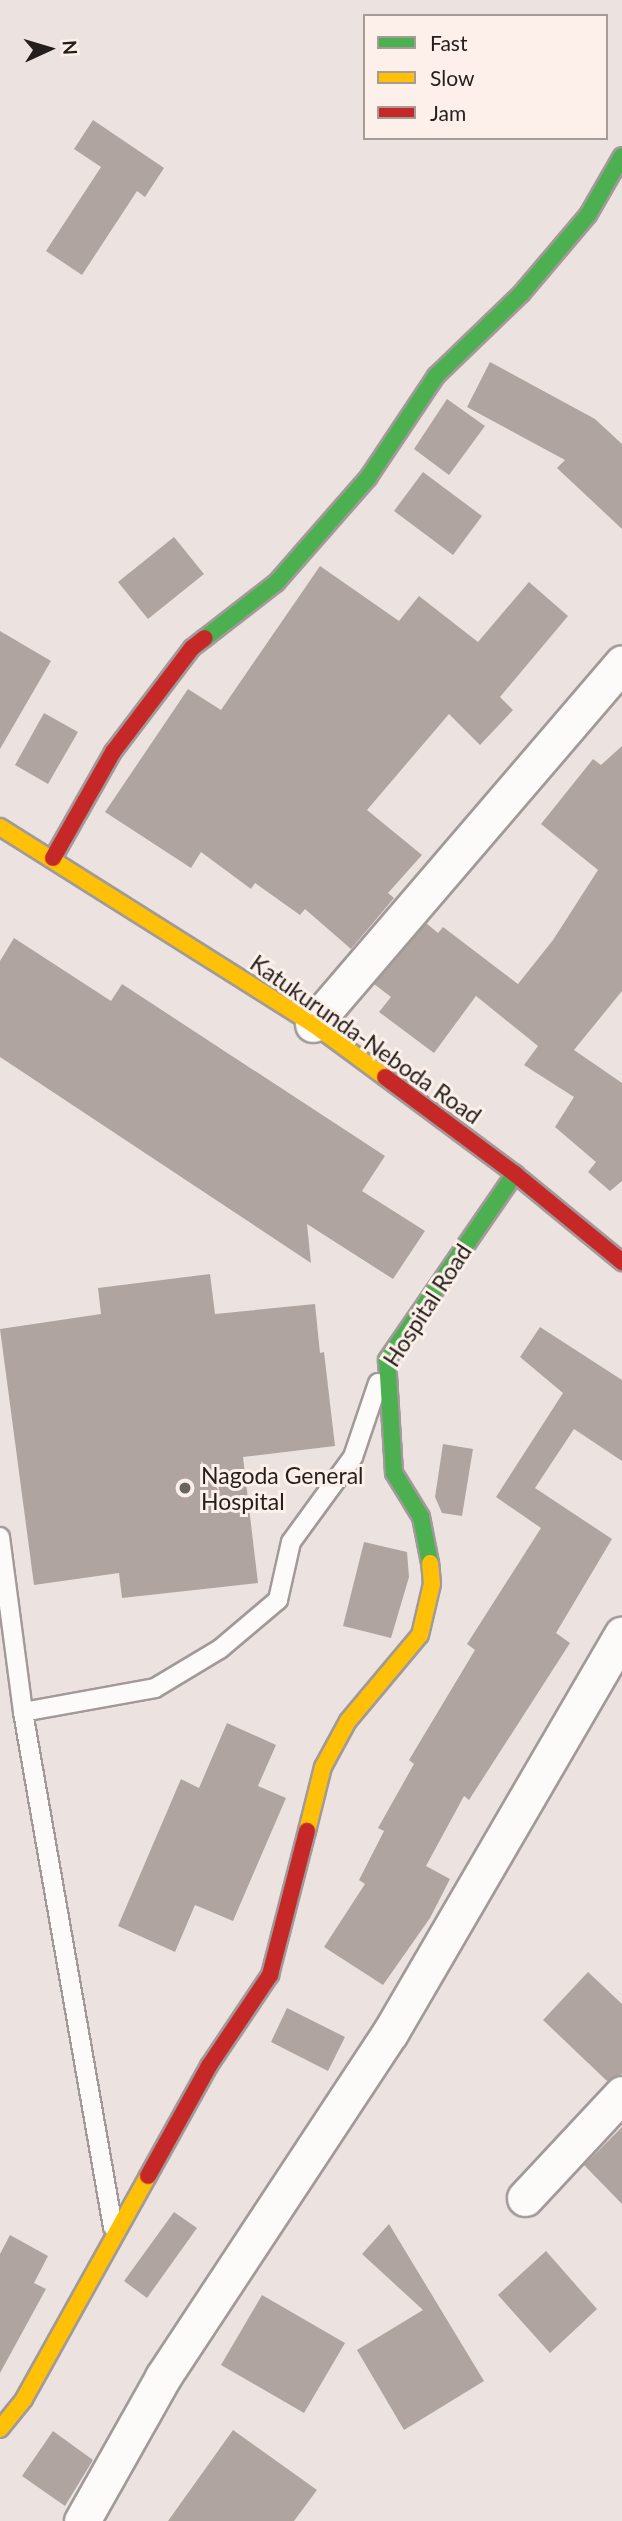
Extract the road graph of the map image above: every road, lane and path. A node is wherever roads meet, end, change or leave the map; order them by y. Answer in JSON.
{"nodes":[{"id":1,"x":622,"y":156,"type":"edge"},
{"id":2,"x":622,"y":663,"type":"edge"},
{"id":3,"x":0,"y":827,"type":"edge"},
{"id":4,"x":53,"y":858,"type":"junction"},
{"id":5,"x":313,"y":1024,"type":"junction"},
{"id":6,"x":516,"y":1174,"type":"junction"},
{"id":7,"x":622,"y":1262,"type":"edge"},
{"id":8,"x":387,"y":1360,"type":"junction"},
{"id":9,"x":0,"y":1536,"type":"edge"},
{"id":10,"x":622,"y":1635,"type":"edge"},
{"id":11,"x":23,"y":1712,"type":"junction"},
{"id":12,"x":622,"y":2094,"type":"edge"},
{"id":13,"x":525,"y":2198,"type":"dead end"},
{"id":14,"x":114,"y":2230,"type":"junction"},
{"id":15,"x":0,"y":2428,"type":"edge"},
{"id":16,"x":82,"y":2521,"type":"edge"}],
"edges":[{"from":1,"to":4,"type":"street"},
{"from":2,"to":5,"type":"street"},
{"from":3,"to":4,"type":"street","name":"Katukurunda-Neboda Road"},
{"from":4,"to":5,"type":"street","name":"Katukurunda-Neboda Road"},
{"from":5,"to":6,"type":"street","name":"Katukurunda-Neboda Road"},
{"from":6,"to":7,"type":"street","name":"Katukurunda-Neboda Road"},
{"from":6,"to":8,"type":"street","name":"Hospital Road"},
{"from":8,"to":11,"type":"lane","name":"Hospital Road"},
{"from":8,"to":14,"type":"street"},
{"from":9,"to":11,"type":"lane"},
{"from":10,"to":16,"type":"street"},
{"from":11,"to":14,"type":"lane"},
{"from":12,"to":13,"type":"street"},
{"from":14,"to":15,"type":"street"}]}
